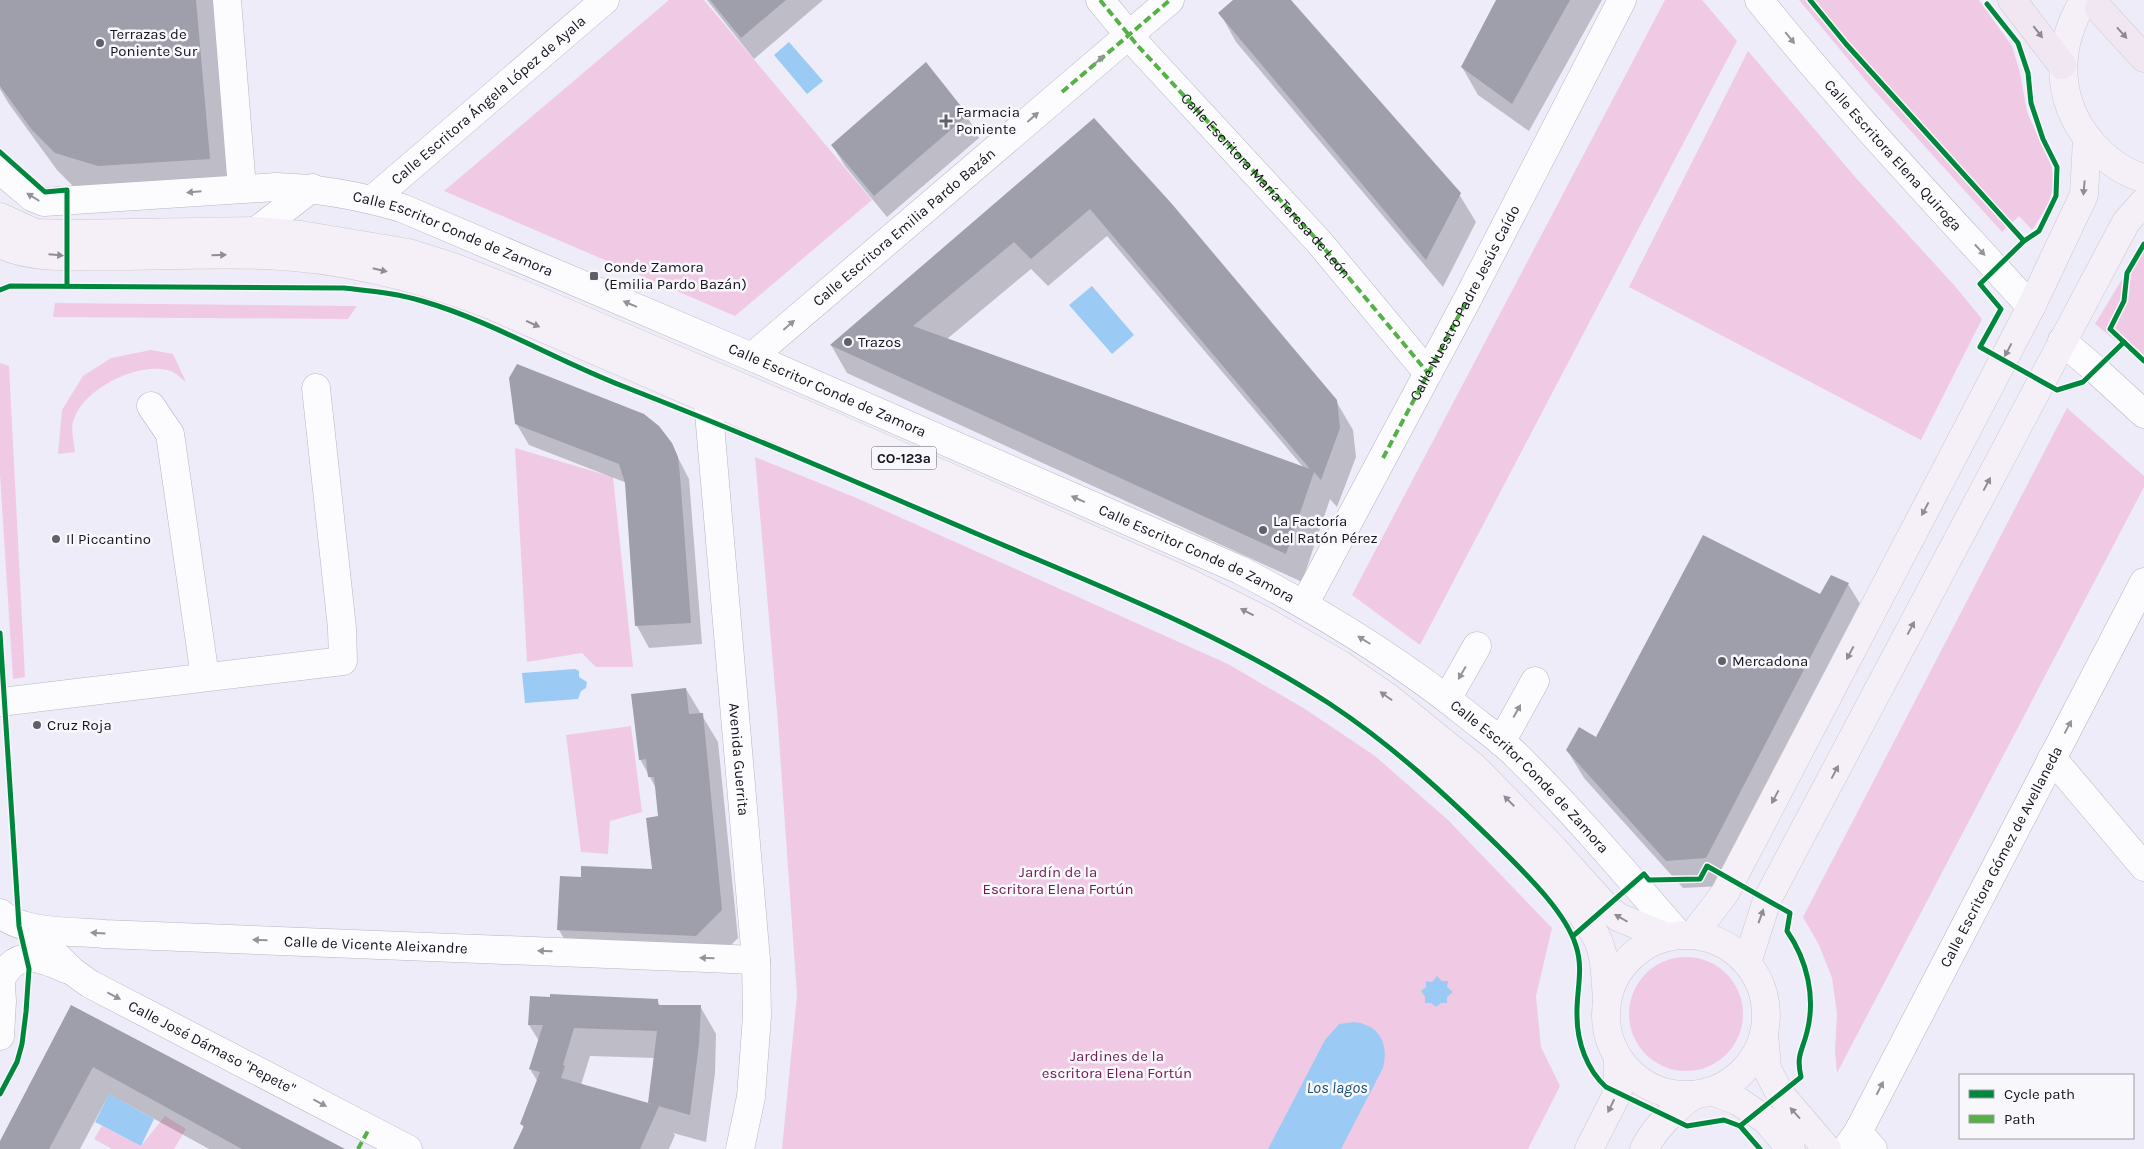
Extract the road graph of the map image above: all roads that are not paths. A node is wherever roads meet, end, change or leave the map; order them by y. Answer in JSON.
{"nodes":[{"id":1,"x":227,"y":0,"type":"edge"},
{"id":2,"x":605,"y":0,"type":"edge"},
{"id":3,"x":1100,"y":0,"type":"edge"},
{"id":4,"x":1170,"y":0,"type":"edge"},
{"id":5,"x":1622,"y":0,"type":"edge"},
{"id":6,"x":1759,"y":0,"type":"edge"},
{"id":7,"x":2012,"y":0,"type":"edge"},
{"id":8,"x":2092,"y":4,"type":"edge"},
{"id":9,"x":1129,"y":35,"type":"junction"},
{"id":10,"x":2144,"y":58,"type":"edge"},
{"id":11,"x":2062,"y":65,"type":"junction"},
{"id":12,"x":2087,"y":139,"type":"junction"},
{"id":13,"x":0,"y":170,"type":"edge"},
{"id":14,"x":2144,"y":178,"type":"edge"},
{"id":15,"x":242,"y":188,"type":"junction"},
{"id":16,"x":312,"y":188,"type":"junction"},
{"id":17,"x":373,"y":199,"type":"junction"},
{"id":18,"x":2144,"y":202,"type":"edge"},
{"id":19,"x":0,"y":217,"type":"edge"},
{"id":20,"x":256,"y":231,"type":"junction"},
{"id":21,"x":34,"y":233,"type":"junction"},
{"id":22,"x":2,"y":243,"type":"edge"},
{"id":23,"x":2031,"y":307,"type":"junction"},
{"id":24,"x":675,"y":324,"type":"junction"},
{"id":25,"x":2062,"y":341,"type":"junction"},
{"id":26,"x":752,"y":357,"type":"junction"},
{"id":27,"x":697,"y":370,"type":"junction"},
{"id":28,"x":1428,"y":373,"type":"junction"},
{"id":29,"x":316,"y":388,"type":"dead end"},
{"id":30,"x":708,"y":401,"type":"junction"},
{"id":31,"x":151,"y":406,"type":"dead end"},
{"id":32,"x":2144,"y":414,"type":"edge"},
{"id":33,"x":2144,"y":582,"type":"edge"},
{"id":34,"x":1305,"y":603,"type":"junction"},
{"id":35,"x":1477,"y":646,"type":"dead end"},
{"id":36,"x":205,"y":677,"type":"junction"},
{"id":37,"x":1535,"y":681,"type":"dead end"},
{"id":38,"x":1447,"y":699,"type":"junction"},
{"id":39,"x":0,"y":702,"type":"edge"},
{"id":40,"x":1500,"y":742,"type":"junction"},
{"id":41,"x":2052,"y":758,"type":"junction"},
{"id":42,"x":2144,"y":867,"type":"edge"},
{"id":43,"x":0,"y":913,"type":"edge"},
{"id":44,"x":28,"y":928,"type":"junction"},
{"id":45,"x":1679,"y":936,"type":"junction"},
{"id":46,"x":756,"y":960,"type":"junction"},
{"id":47,"x":1746,"y":963,"type":"junction"},
{"id":48,"x":0,"y":971,"type":"edge"},
{"id":49,"x":72,"y":971,"type":"junction"},
{"id":50,"x":1,"y":979,"type":"edge"},
{"id":51,"x":1607,"y":999,"type":"junction"},
{"id":52,"x":1764,"y":1031,"type":"junction"},
{"id":53,"x":0,"y":1036,"type":"edge"},
{"id":54,"x":1618,"y":1059,"type":"junction"},
{"id":55,"x":1702,"y":1093,"type":"junction"},
{"id":56,"x":364,"y":1139,"type":"edge"},
{"id":57,"x":1859,"y":1143,"type":"edge"},
{"id":58,"x":408,"y":1149,"type":"edge"},
{"id":59,"x":740,"y":1149,"type":"edge"},
{"id":60,"x":1589,"y":1149,"type":"edge"},
{"id":61,"x":1644,"y":1149,"type":"edge"},
{"id":62,"x":1791,"y":1149,"type":"edge"},
{"id":63,"x":1827,"y":1149,"type":"edge"}],
"edges":[{"from":1,"to":15,"type":"street"},
{"from":2,"to":17,"type":"street","name":"Calle Escritora Ángela López de Ayala"},
{"from":3,"to":9,"type":"street","name":"Calle Escritora María Teresa de León"},
{"from":4,"to":9,"type":"street","name":"Calle Escritora Emilia Pardo Bazán"},
{"from":5,"to":28,"type":"street","name":"Calle Nuestro Padre Jesús Caído"},
{"from":6,"to":23,"type":"street","name":"Calle Escritora Elena Quiroga","one_way":true},
{"from":7,"to":11,"type":"highway","one_way":true},
{"from":8,"to":10,"type":"highway","one_way":true},
{"from":8,"to":11,"type":"main road"},
{"from":26,"to":9,"type":"street","name":"Calle Escritora Emilia Pardo Bazán","one_way":true},
{"from":9,"to":28,"type":"street","name":"Calle Escritora María Teresa de León"},
{"from":11,"to":12,"type":"main road"},
{"from":12,"to":14,"type":"main road"},
{"from":12,"to":23,"type":"main road","one_way":true},
{"from":15,"to":13,"type":"street","name":"Calle Escritor Conde de Zamora","one_way":true},
{"from":15,"to":16,"type":"street","name":"Calle Escritor Conde de Zamora"},
{"from":16,"to":17,"type":"street","name":"Calle Escritor Conde de Zamora"},
{"from":16,"to":20,"type":"street"},
{"from":24,"to":17,"type":"street","name":"Calle Escritor Conde de Zamora","one_way":true},
{"from":18,"to":25,"type":"main road"},
{"from":19,"to":21,"type":"main road"},
{"from":20,"to":21,"type":"main road","name":"Calle Escritor Conde de Zamora","number":"CO-123a"},
{"from":20,"to":27,"type":"main road","name":"Calle Escritor Conde de Zamora","number":"CO-123a"},
{"from":21,"to":22,"type":"street"},
{"from":22,"to":30,"type":"main road","number":"CO-123a","one_way":true},
{"from":23,"to":45,"type":"main road","one_way":true},
{"from":24,"to":26,"type":"street","name":"Calle Escritor Conde de Zamora"},
{"from":24,"to":27,"type":"street","name":"Avenida Guerrita"},
{"from":25,"to":32,"type":"street"},
{"from":47,"to":25,"type":"main road","one_way":true},
{"from":34,"to":26,"type":"street","name":"Calle Escritor Conde de Zamora","one_way":true},
{"from":27,"to":30,"type":"street","name":"Avenida Guerrita"},
{"from":45,"to":27,"type":"main road","name":"Calle Escritor Conde de Zamora","number":"CO-123a","one_way":true},
{"from":28,"to":34,"type":"street","name":"Calle Nuestro Padre Jesús Caído"},
{"from":29,"to":36,"type":"street"},
{"from":30,"to":46,"type":"street","name":"Avenida Guerrita"},
{"from":30,"to":51,"type":"main road","number":"CO-123a"},
{"from":31,"to":36,"type":"street"},
{"from":41,"to":33,"type":"street","name":"Calle Escritora Gómez de Avellaneda","one_way":true},
{"from":38,"to":34,"type":"street","name":"Calle Escritor Conde de Zamora","one_way":true},
{"from":35,"to":38,"type":"street","one_way":true},
{"from":36,"to":39,"type":"street"},
{"from":40,"to":37,"type":"street","one_way":true},
{"from":38,"to":40,"type":"street","name":"Calle Escritor Conde de Zamora"},
{"from":40,"to":45,"type":"street","name":"Calle Escritor Conde de Zamora"},
{"from":41,"to":42,"type":"street"},
{"from":57,"to":41,"type":"street","name":"Calle Escritora Gómez de Avellaneda","one_way":true},
{"from":43,"to":44,"type":"street","name":"Calle de Vicente Aleixandre"},
{"from":46,"to":44,"type":"street","name":"Calle de Vicente Aleixandre","one_way":true},
{"from":44,"to":49,"type":"street","name":"Calle José Dámaso \"Pepete\""},
{"from":45,"to":47,"type":"main road"},
{"from":45,"to":51,"type":"main road"},
{"from":46,"to":59,"type":"street","name":"Avenida Guerrita"},
{"from":47,"to":52,"type":"main road"},
{"from":48,"to":50,"type":"street"},
{"from":49,"to":50,"type":"street"},
{"from":49,"to":56,"type":"street","name":"Calle José Dámaso \"Pepete\"","one_way":true},
{"from":50,"to":53,"type":"street"},
{"from":51,"to":54,"type":"main road"},
{"from":52,"to":55,"type":"main road"},
{"from":63,"to":52,"type":"main road","one_way":true},
{"from":54,"to":55,"type":"main road"},
{"from":54,"to":60,"type":"main road","one_way":true},
{"from":55,"to":61,"type":"main road"},
{"from":55,"to":62,"type":"main road"},
{"from":56,"to":58,"type":"street","name":"Calle José Dámaso \"Pepete\""}]}
